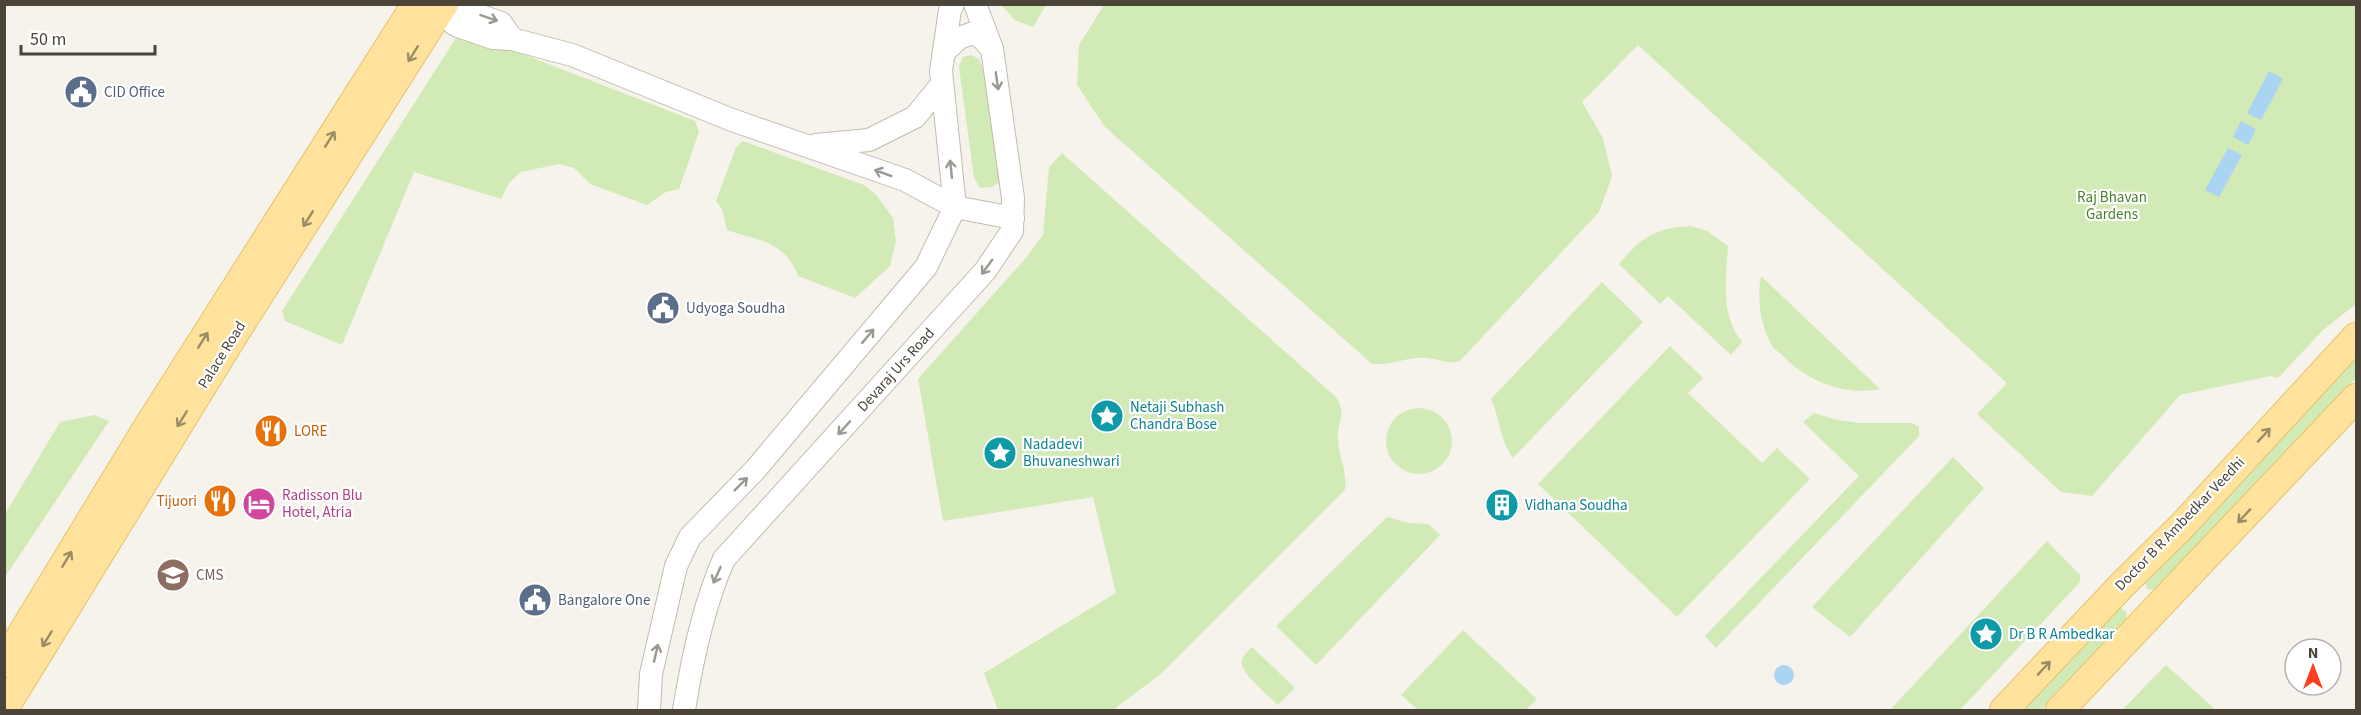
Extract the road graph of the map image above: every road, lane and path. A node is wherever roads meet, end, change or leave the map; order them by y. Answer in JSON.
{"nodes":[{"id":1,"x":953,"y":4,"type":"edge"},
{"id":2,"x":975,"y":4,"type":"edge"},
{"id":3,"x":431,"y":9,"type":"edge"},
{"id":4,"x":992,"y":48,"type":"junction"},
{"id":5,"x":944,"y":52,"type":"junction"},
{"id":6,"x":942,"y":84,"type":"junction"},
{"id":7,"x":808,"y":146,"type":"junction"},
{"id":8,"x":955,"y":207,"type":"junction"},
{"id":9,"x":1012,"y":218,"type":"junction"},
{"id":10,"x":2356,"y":338,"type":"edge"},
{"id":11,"x":2356,"y":398,"type":"edge"},
{"id":12,"x":61,"y":593,"type":"junction"},
{"id":13,"x":4,"y":663,"type":"edge"},
{"id":14,"x":4,"y":709,"type":"edge"},
{"id":15,"x":649,"y":711,"type":"edge"},
{"id":16,"x":684,"y":711,"type":"edge"},
{"id":17,"x":2004,"y":711,"type":"edge"},
{"id":18,"x":2060,"y":711,"type":"edge"}],
"edges":[{"from":1,"to":5,"type":"street"},
{"from":2,"to":4,"type":"street","name":"Devaraj Urs Road"},
{"from":3,"to":7,"type":"street"},
{"from":3,"to":12,"type":"main road","name":"Palace Road"},
{"from":4,"to":5,"type":"street"},
{"from":4,"to":9,"type":"street","name":"Devaraj Urs Road","one_way":true},
{"from":5,"to":6,"type":"street"},
{"from":6,"to":7,"type":"street"},
{"from":8,"to":6,"type":"street","one_way":true},
{"from":8,"to":7,"type":"street","one_way":true},
{"from":8,"to":9,"type":"street"},
{"from":15,"to":8,"type":"street","one_way":true},
{"from":9,"to":16,"type":"street","name":"Devaraj Urs Road","one_way":true},
{"from":17,"to":10,"type":"main road","name":"Doctor B R Ambedkar Veedhi","one_way":true},
{"from":11,"to":18,"type":"main road","one_way":true},
{"from":12,"to":13,"type":"main road","name":"Palace Road"},
{"from":12,"to":14,"type":"main road","name":"Palace Road","one_way":true}]}
